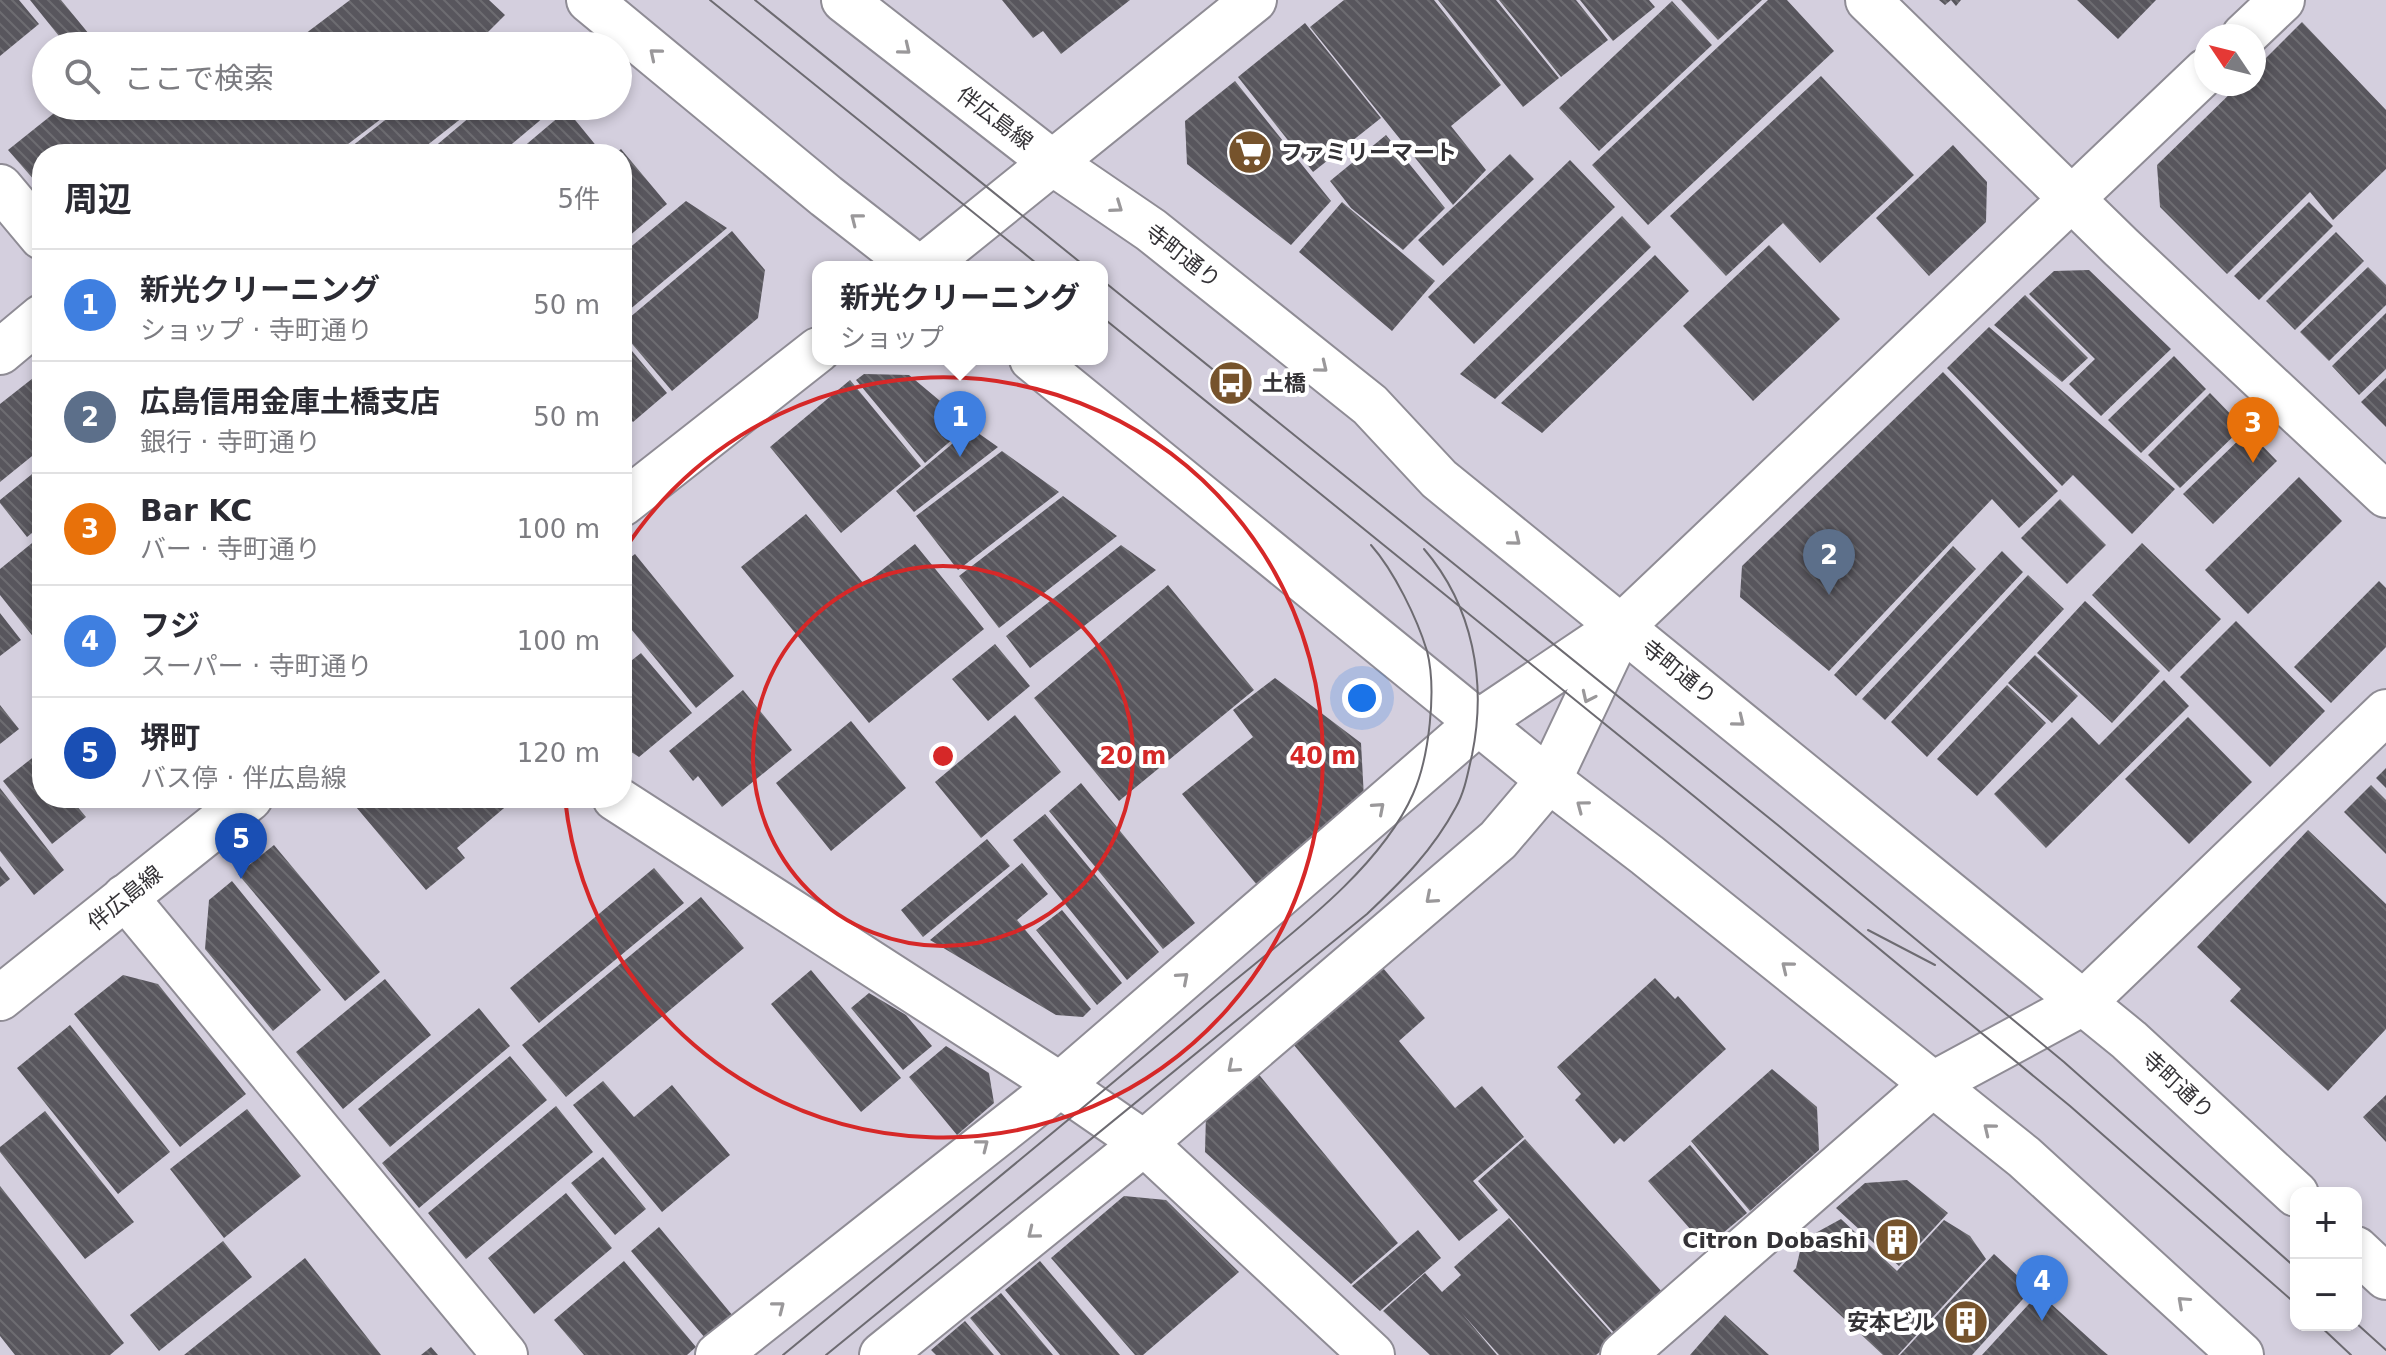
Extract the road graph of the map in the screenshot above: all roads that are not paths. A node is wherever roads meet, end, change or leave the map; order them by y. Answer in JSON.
{"nodes":[{"id":1,"x":589,"y":0,"type":"edge"},
{"id":2,"x":844,"y":0,"type":"edge"},
{"id":3,"x":1254,"y":0,"type":"edge"},
{"id":4,"x":1868,"y":0,"type":"edge"},
{"id":5,"x":2282,"y":0,"type":"edge"},
{"id":6,"x":2257,"y":24,"type":"edge"},
{"id":7,"x":628,"y":32,"type":"edge"},
{"id":8,"x":632,"y":36,"type":"edge"},
{"id":9,"x":2194,"y":82,"type":"edge"},
{"id":10,"x":1053,"y":163,"type":"junction"},
{"id":11,"x":0,"y":187,"type":"edge"},
{"id":12,"x":2071,"y":198,"type":"junction"},
{"id":13,"x":32,"y":225,"type":"edge"},
{"id":14,"x":912,"y":261,"type":"edge"},
{"id":15,"x":928,"y":261,"type":"edge"},
{"id":16,"x":32,"y":325,"type":"edge"},
{"id":17,"x":0,"y":352,"type":"edge"},
{"id":18,"x":812,"y":355,"type":"edge"},
{"id":19,"x":1039,"y":365,"type":"edge"},
{"id":20,"x":2386,"y":495,"type":"edge"},
{"id":21,"x":632,"y":496,"type":"edge"},
{"id":22,"x":1622,"y":626,"type":"junction"},
{"id":23,"x":2386,"y":712,"type":"edge"},
{"id":24,"x":1479,"y":722,"type":"junction"},
{"id":25,"x":1549,"y":780,"type":"junction"},
{"id":26,"x":237,"y":808,"type":"edge"},
{"id":27,"x":631,"y":808,"type":"edge"},
{"id":28,"x":125,"y":897,"type":"junction"},
{"id":29,"x":0,"y":998,"type":"edge"},
{"id":30,"x":2083,"y":1003,"type":"junction"},
{"id":31,"x":1933,"y":1084,"type":"junction"},
{"id":32,"x":1060,"y":1085,"type":"junction"},
{"id":33,"x":1144,"y":1143,"type":"junction"},
{"id":34,"x":2290,"y":1188,"type":"edge"},
{"id":35,"x":2362,"y":1255,"type":"edge"},
{"id":36,"x":2386,"y":1277,"type":"edge"},
{"id":37,"x":505,"y":1355,"type":"edge"},
{"id":38,"x":718,"y":1355,"type":"edge"},
{"id":39,"x":882,"y":1355,"type":"edge"},
{"id":40,"x":1372,"y":1355,"type":"edge"},
{"id":41,"x":1623,"y":1355,"type":"edge"},
{"id":42,"x":2241,"y":1355,"type":"edge"}],
"edges":[{"from":7,"to":1,"type":"street","name":"伴広島線","one_way":true},
{"from":2,"to":10,"type":"street","name":"伴広島線","one_way":true},
{"from":3,"to":10,"type":"street"},
{"from":4,"to":12,"type":"street"},
{"from":5,"to":6,"type":"street"},
{"from":14,"to":8,"type":"street","name":"伴広島線","one_way":true},
{"from":9,"to":12,"type":"street"},
{"from":10,"to":15,"type":"street","name":"伴広島線"},
{"from":10,"to":22,"type":"street","name":"寺町通り","one_way":true},
{"from":11,"to":13,"type":"street"},
{"from":12,"to":20,"type":"street"},
{"from":12,"to":22,"type":"street"},
{"from":16,"to":17,"type":"street"},
{"from":18,"to":21,"type":"street"},
{"from":19,"to":24,"type":"street"},
{"from":22,"to":24,"type":"street"},
{"from":22,"to":25,"type":"street","one_way":true},
{"from":22,"to":30,"type":"street","name":"寺町通り","one_way":true},
{"from":23,"to":30,"type":"street"},
{"from":24,"to":25,"type":"street"},
{"from":32,"to":24,"type":"street","one_way":true},
{"from":31,"to":25,"type":"street","one_way":true},
{"from":25,"to":33,"type":"street","one_way":true},
{"from":26,"to":28,"type":"street","name":"伴広島線"},
{"from":27,"to":32,"type":"street"},
{"from":28,"to":29,"type":"street","name":"伴広島線"},
{"from":28,"to":37,"type":"street"},
{"from":30,"to":31,"type":"street"},
{"from":30,"to":34,"type":"street","name":"寺町通り"},
{"from":31,"to":41,"type":"street"},
{"from":42,"to":31,"type":"street","one_way":true},
{"from":32,"to":33,"type":"street"},
{"from":38,"to":32,"type":"street","one_way":true},
{"from":33,"to":39,"type":"street","one_way":true},
{"from":33,"to":40,"type":"street"},
{"from":35,"to":36,"type":"street"}]}
